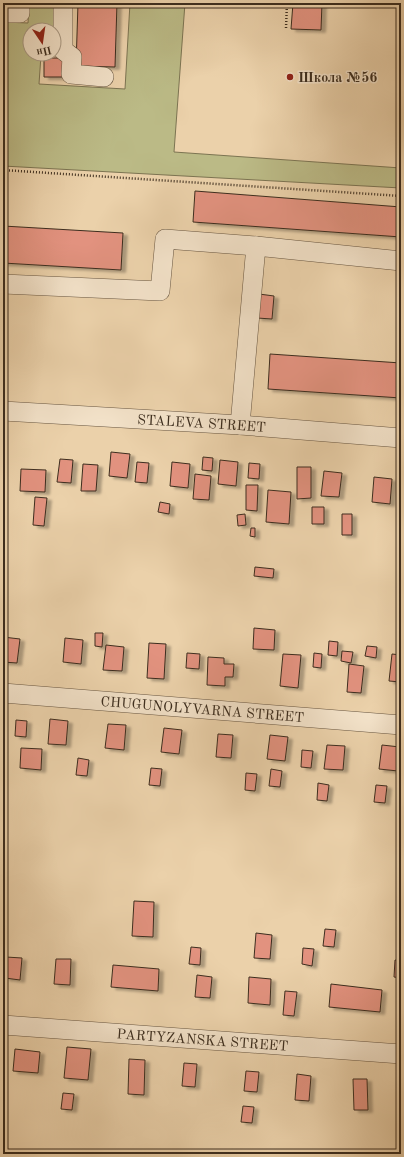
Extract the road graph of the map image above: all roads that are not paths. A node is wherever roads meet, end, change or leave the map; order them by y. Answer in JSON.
{"nodes":[{"id":1,"x":20,"y":3,"type":"edge"},
{"id":2,"x":63,"y":3,"type":"edge"},
{"id":3,"x":3,"y":13,"type":"edge"},
{"id":4,"x":104,"y":77,"type":"dead end"},
{"id":5,"x":256,"y":246,"type":"junction"},
{"id":6,"x":401,"y":260,"type":"edge"},
{"id":7,"x":3,"y":284,"type":"edge"},
{"id":8,"x":3,"y":411,"type":"edge"},
{"id":9,"x":240,"y":425,"type":"junction"},
{"id":10,"x":401,"y":438,"type":"edge"},
{"id":11,"x":3,"y":693,"type":"edge"},
{"id":12,"x":401,"y":725,"type":"edge"},
{"id":13,"x":3,"y":1025,"type":"edge"},
{"id":14,"x":401,"y":1054,"type":"edge"}],
"edges":[{"from":1,"to":3,"type":"street"},
{"from":2,"to":4,"type":"street"},
{"from":5,"to":6,"type":"street"},
{"from":5,"to":7,"type":"street"},
{"from":5,"to":9,"type":"street"},
{"from":8,"to":9,"type":"street","name":"STALEVA STREET"},
{"from":9,"to":10,"type":"street","name":"STALEVA STREET"},
{"from":11,"to":12,"type":"street","name":"CHUGUNOLYVARNA STREET"},
{"from":13,"to":14,"type":"street","name":"PARTYZANSKA STREET"}]}
